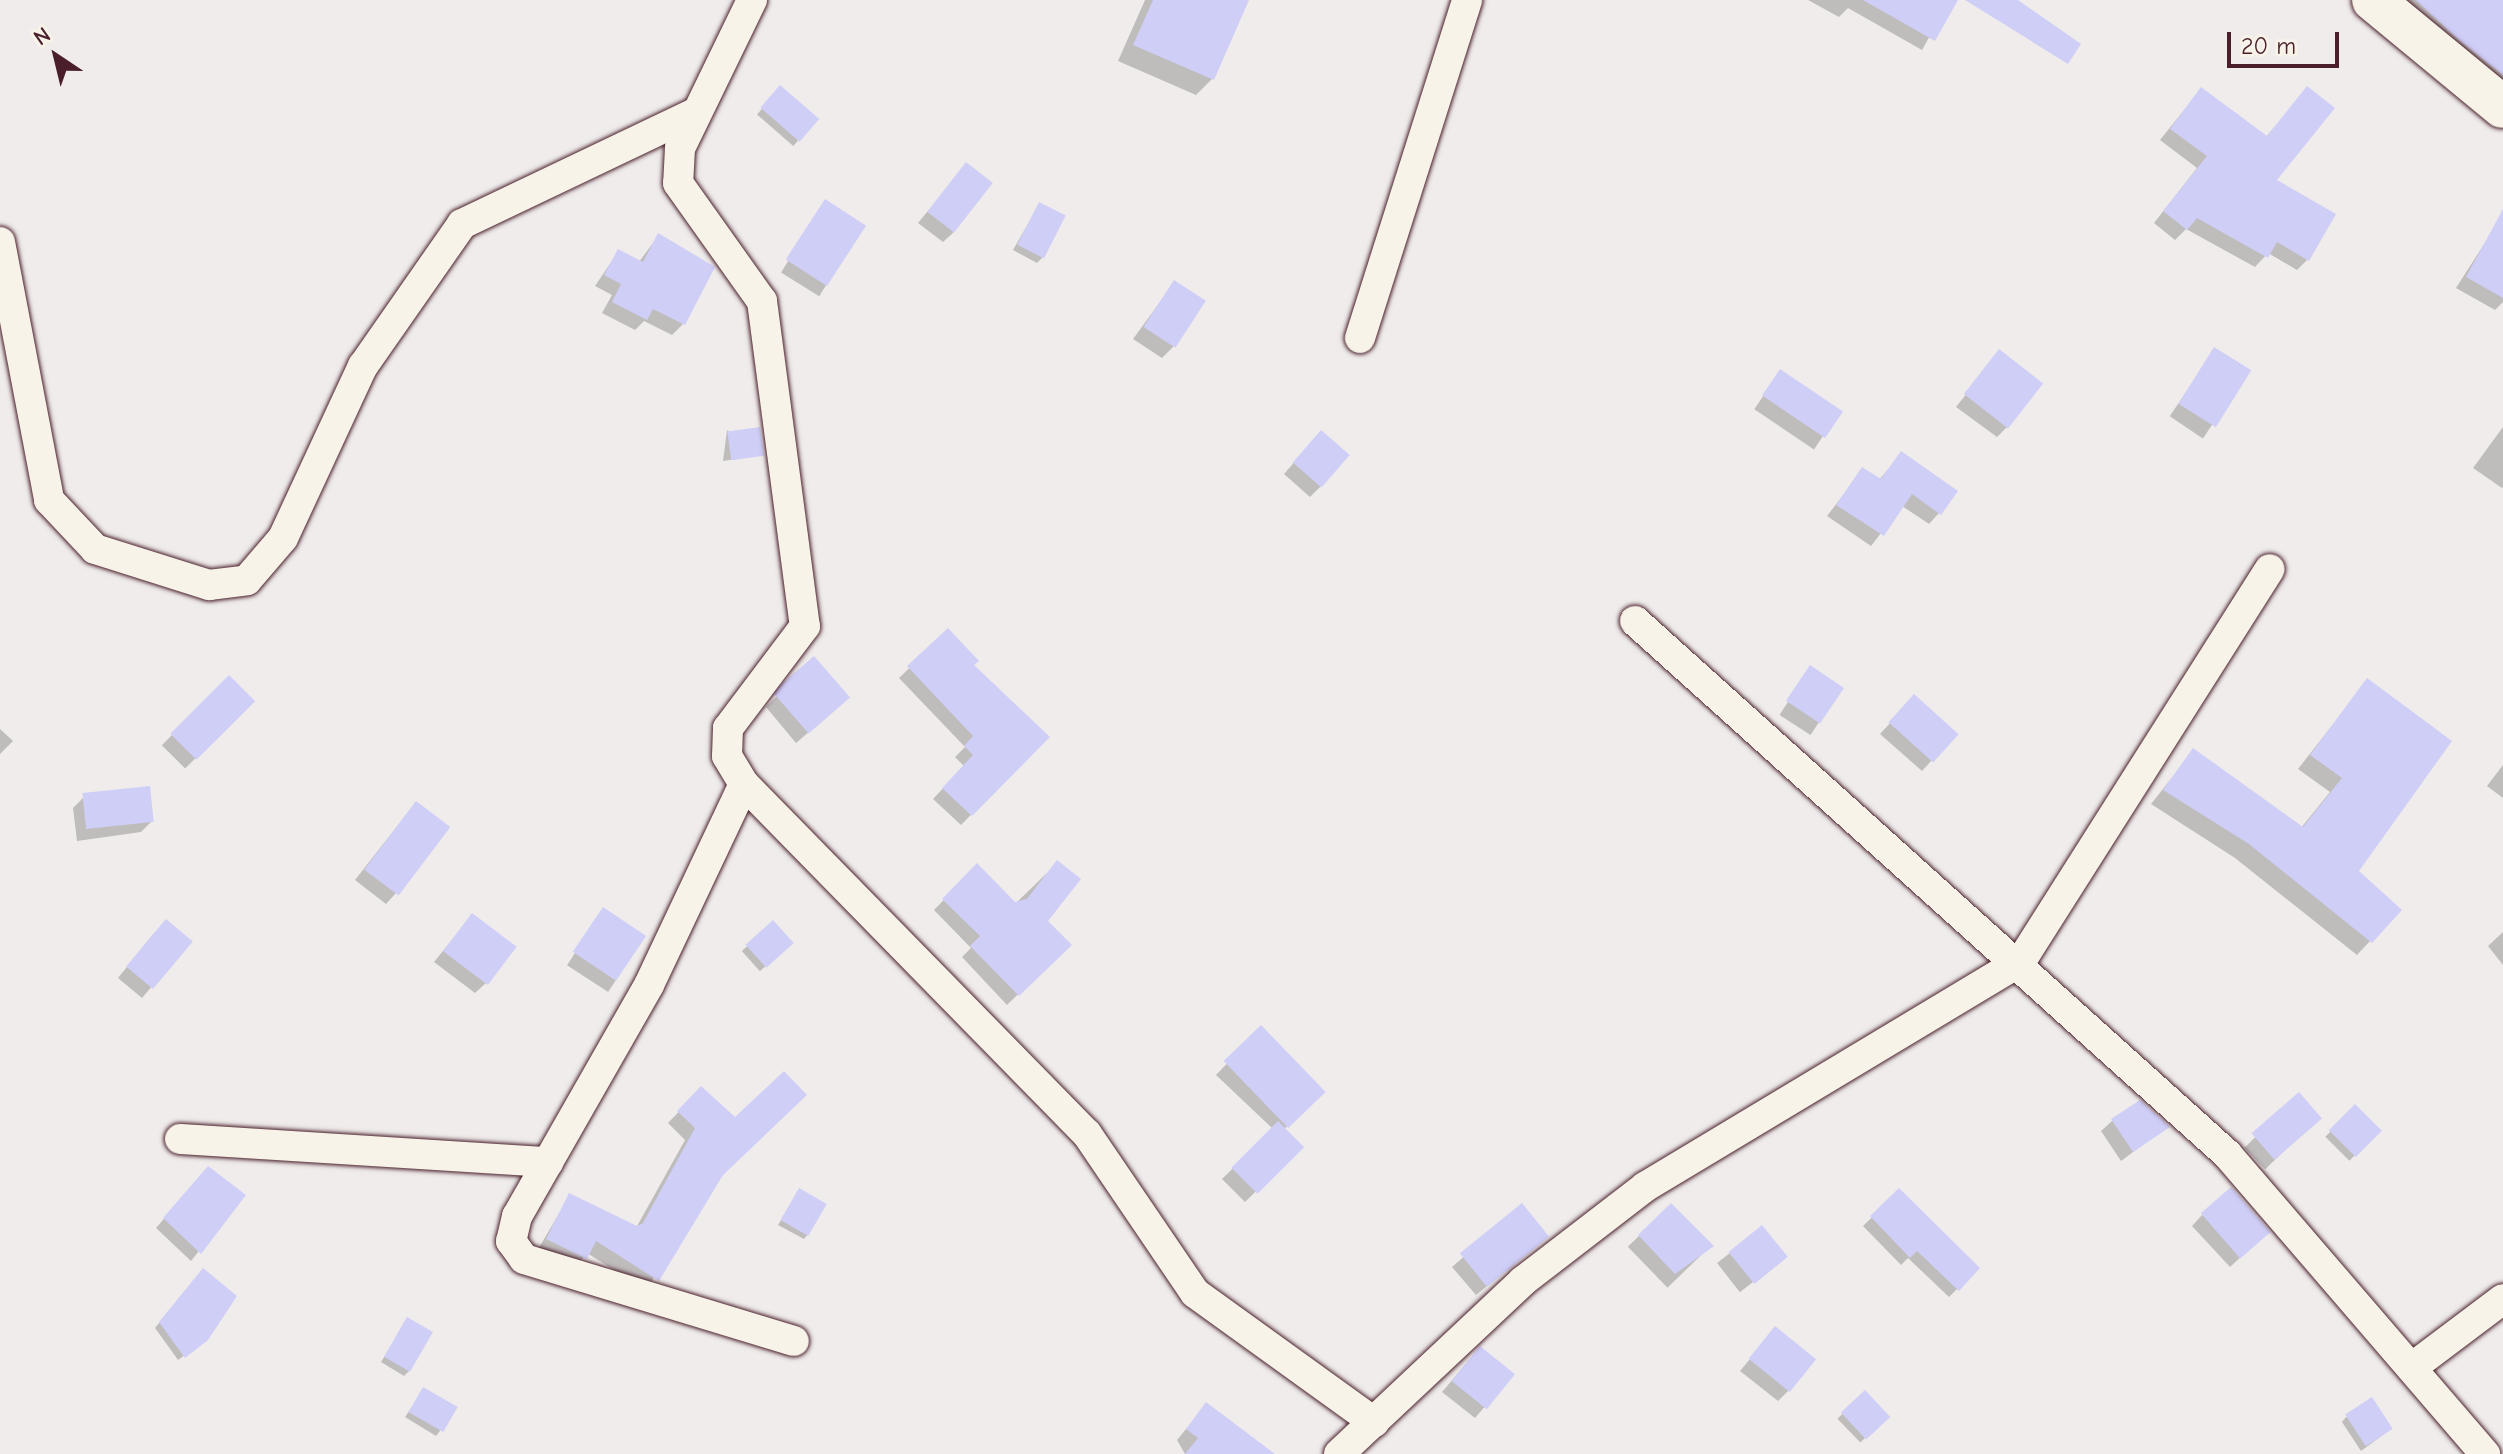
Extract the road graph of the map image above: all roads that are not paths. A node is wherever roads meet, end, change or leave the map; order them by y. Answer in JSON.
{"nodes":[{"id":1,"x":752,"y":0,"type":"edge"},
{"id":2,"x":1467,"y":0,"type":"edge"},
{"id":3,"x":2373,"y":0,"type":"edge"},
{"id":4,"x":2503,"y":107,"type":"edge"},
{"id":5,"x":695,"y":113,"type":"junction"},
{"id":6,"x":0,"y":242,"type":"edge"},
{"id":7,"x":1360,"y":338,"type":"dead end"},
{"id":8,"x":2270,"y":569,"type":"dead end"},
{"id":9,"x":1635,"y":621,"type":"dead end"},
{"id":10,"x":744,"y":784,"type":"junction"},
{"id":11,"x":2021,"y":961,"type":"junction"},
{"id":12,"x":180,"y":1139,"type":"dead end"},
{"id":13,"x":548,"y":1162,"type":"junction"},
{"id":14,"x":2503,"y":1299,"type":"edge"},
{"id":15,"x":794,"y":1341,"type":"dead end"},
{"id":16,"x":2414,"y":1366,"type":"junction"},
{"id":17,"x":1374,"y":1422,"type":"junction"},
{"id":18,"x":1339,"y":1454,"type":"edge"},
{"id":19,"x":2485,"y":1454,"type":"edge"}],
"edges":[{"from":1,"to":5,"type":"street"},
{"from":2,"to":7,"type":"street"},
{"from":3,"to":4,"type":"main road"},
{"from":5,"to":6,"type":"street"},
{"from":5,"to":10,"type":"street"},
{"from":8,"to":11,"type":"street"},
{"from":9,"to":11,"type":"street"},
{"from":10,"to":13,"type":"street"},
{"from":10,"to":17,"type":"street"},
{"from":11,"to":16,"type":"street"},
{"from":11,"to":17,"type":"street"},
{"from":12,"to":13,"type":"street"},
{"from":13,"to":15,"type":"street"},
{"from":14,"to":16,"type":"street"},
{"from":16,"to":19,"type":"street"},
{"from":17,"to":18,"type":"street"}]}
